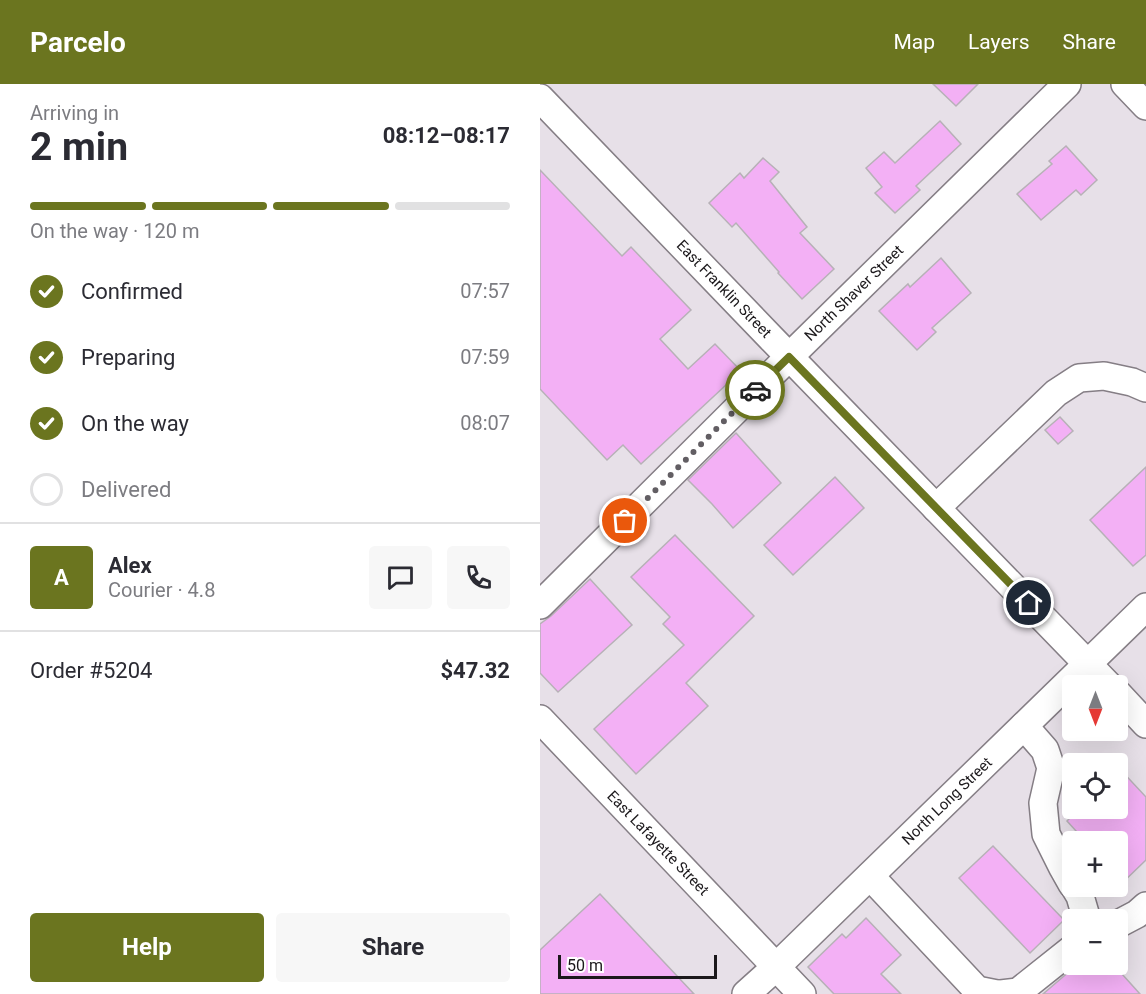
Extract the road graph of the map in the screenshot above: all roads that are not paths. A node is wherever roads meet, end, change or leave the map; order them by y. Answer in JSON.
{"nodes":[{"id":1,"x":1067,"y":84,"type":"edge"},
{"id":2,"x":1125,"y":84,"type":"edge"},
{"id":3,"x":540,"y":98,"type":"edge"},
{"id":4,"x":1146,"y":106,"type":"edge"},
{"id":5,"x":789,"y":357,"type":"junction"},
{"id":6,"x":1146,"y":388,"type":"edge"},
{"id":7,"x":936,"y":508,"type":"junction"},
{"id":8,"x":540,"y":605,"type":"edge"},
{"id":9,"x":1146,"y":607,"type":"edge"},
{"id":10,"x":1088,"y":664,"type":"junction"},
{"id":11,"x":1098,"y":675,"type":"edge"},
{"id":12,"x":1128,"y":705,"type":"edge"},
{"id":13,"x":540,"y":719,"type":"edge"},
{"id":14,"x":1146,"y":724,"type":"edge"},
{"id":15,"x":1023,"y":726,"type":"junction"},
{"id":16,"x":1062,"y":864,"type":"edge"},
{"id":17,"x":870,"y":876,"type":"junction"},
{"id":18,"x":1146,"y":906,"type":"edge"},
{"id":19,"x":1128,"y":919,"type":"edge"},
{"id":20,"x":1062,"y":957,"type":"edge"},
{"id":21,"x":776,"y":967,"type":"junction"},
{"id":22,"x":746,"y":994,"type":"edge"},
{"id":23,"x":802,"y":994,"type":"edge"},
{"id":24,"x":999,"y":994,"type":"edge"}],
"edges":[{"from":1,"to":5,"type":"street","name":"North Shaver Street"},
{"from":2,"to":4,"type":"street"},
{"from":3,"to":5,"type":"street","name":"East Franklin Street"},
{"from":5,"to":7,"type":"street","name":"East Franklin Street"},
{"from":5,"to":8,"type":"street","name":"North Shaver Street"},
{"from":6,"to":7,"type":"street"},
{"from":7,"to":10,"type":"street","name":"East Franklin Street"},
{"from":9,"to":10,"type":"street","name":"North Long Street"},
{"from":10,"to":11,"type":"street","name":"East Franklin Street"},
{"from":10,"to":15,"type":"street","name":"North Long Street"},
{"from":12,"to":14,"type":"street"},
{"from":13,"to":21,"type":"street","name":"East Lafayette Street"},
{"from":15,"to":16,"type":"street"},
{"from":15,"to":17,"type":"street","name":"North Long Street"},
{"from":17,"to":21,"type":"street","name":"North Long Street"},
{"from":17,"to":24,"type":"street"},
{"from":18,"to":19,"type":"street"},
{"from":20,"to":24,"type":"street"},
{"from":21,"to":22,"type":"street","name":"North Long Street"},
{"from":21,"to":23,"type":"street","name":"East Lafayette Street"}]}
